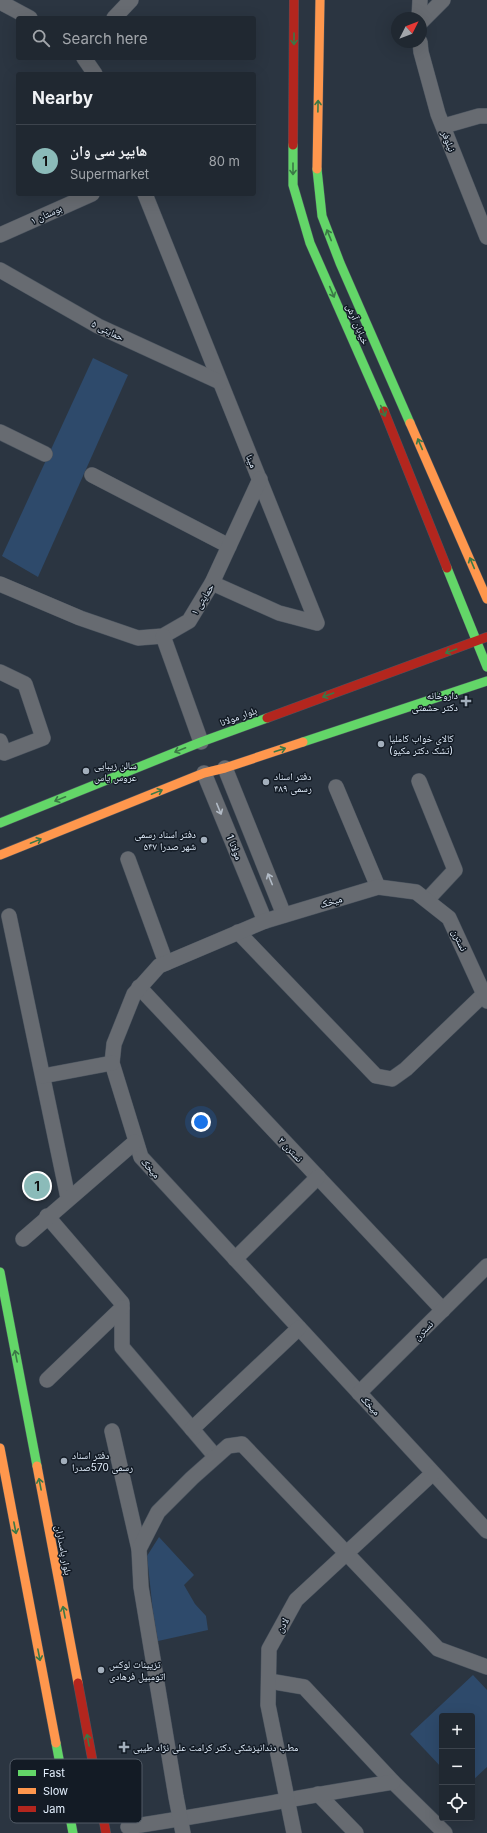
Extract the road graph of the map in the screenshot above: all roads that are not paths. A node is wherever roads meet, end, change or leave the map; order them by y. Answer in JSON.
{"nodes":[{"id":1,"x":131,"y":0,"type":"edge"},
{"id":2,"x":294,"y":0,"type":"edge"},
{"id":3,"x":320,"y":0,"type":"edge"},
{"id":4,"x":420,"y":0,"type":"edge"},
{"id":5,"x":443,"y":0,"type":"edge"},
{"id":6,"x":0,"y":2,"type":"edge"},
{"id":7,"x":419,"y":12,"type":"edge"},
{"id":8,"x":26,"y":16,"type":"edge"},
{"id":9,"x":116,"y":16,"type":"edge"},
{"id":10,"x":427,"y":16,"type":"edge"},
{"id":11,"x":421,"y":48,"type":"edge"},
{"id":12,"x":85,"y":60,"type":"edge"},
{"id":13,"x":94,"y":72,"type":"edge"},
{"id":14,"x":487,"y":116,"type":"edge"},
{"id":15,"x":444,"y":126,"type":"junction"},
{"id":16,"x":88,"y":196,"type":"edge"},
{"id":17,"x":146,"y":196,"type":"edge"},
{"id":18,"x":0,"y":235,"type":"edge"},
{"id":19,"x":487,"y":237,"type":"edge"},
{"id":20,"x":0,"y":270,"type":"edge"},
{"id":21,"x":220,"y":382,"type":"junction"},
{"id":22,"x":411,"y":423,"type":"junction"},
{"id":23,"x":392,"y":430,"type":"junction"},
{"id":24,"x":0,"y":432,"type":"edge"},
{"id":25,"x":45,"y":454,"type":"dead end"},
{"id":26,"x":92,"y":475,"type":"dead end"},
{"id":27,"x":260,"y":479,"type":"junction"},
{"id":28,"x":229,"y":546,"type":"junction"},
{"id":29,"x":212,"y":583,"type":"junction"},
{"id":30,"x":0,"y":584,"type":"edge"},
{"id":31,"x":487,"y":599,"type":"edge"},
{"id":32,"x":163,"y":636,"type":"junction"},
{"id":33,"x":487,"y":637,"type":"edge"},
{"id":34,"x":478,"y":641,"type":"junction"},
{"id":35,"x":487,"y":667,"type":"edge"},
{"id":36,"x":0,"y":672,"type":"edge"},
{"id":37,"x":487,"y":681,"type":"edge"},
{"id":38,"x":0,"y":741,"type":"edge"},
{"id":39,"x":201,"y":742,"type":"junction"},
{"id":40,"x":225,"y":768,"type":"junction"},
{"id":41,"x":204,"y":773,"type":"junction"},
{"id":42,"x":419,"y":781,"type":"dead end"},
{"id":43,"x":336,"y":787,"type":"dead end"},
{"id":44,"x":0,"y":823,"type":"edge"},
{"id":45,"x":0,"y":855,"type":"edge"},
{"id":46,"x":128,"y":859,"type":"dead end"},
{"id":47,"x":378,"y":888,"type":"junction"},
{"id":48,"x":422,"y":896,"type":"junction"},
{"id":49,"x":284,"y":915,"type":"junction"},
{"id":50,"x":9,"y":916,"type":"dead end"},
{"id":51,"x":265,"y":921,"type":"junction"},
{"id":52,"x":238,"y":932,"type":"junction"},
{"id":53,"x":166,"y":963,"type":"junction"},
{"id":54,"x":139,"y":987,"type":"junction"},
{"id":55,"x":485,"y":997,"type":"edge"},
{"id":56,"x":112,"y":1064,"type":"junction"},
{"id":57,"x":43,"y":1076,"type":"junction"},
{"id":58,"x":135,"y":1142,"type":"junction"},
{"id":59,"x":318,"y":1177,"type":"junction"},
{"id":60,"x":68,"y":1198,"type":"junction"},
{"id":61,"x":47,"y":1216,"type":"junction"},
{"id":62,"x":23,"y":1238,"type":"dead end"},
{"id":63,"x":235,"y":1260,"type":"junction"},
{"id":64,"x":487,"y":1266,"type":"edge"},
{"id":65,"x":0,"y":1272,"type":"edge"},
{"id":66,"x":122,"y":1308,"type":"junction"},
{"id":67,"x":443,"y":1310,"type":"junction"},
{"id":68,"x":299,"y":1328,"type":"junction"},
{"id":69,"x":47,"y":1380,"type":"dead end"},
{"id":70,"x":359,"y":1393,"type":"junction"},
{"id":71,"x":192,"y":1429,"type":"junction"},
{"id":72,"x":112,"y":1431,"type":"dead end"},
{"id":73,"x":0,"y":1448,"type":"edge"},
{"id":74,"x":216,"y":1456,"type":"junction"},
{"id":75,"x":433,"y":1473,"type":"junction"},
{"id":76,"x":487,"y":1531,"type":"edge"},
{"id":77,"x":139,"y":1549,"type":"junction"},
{"id":78,"x":346,"y":1553,"type":"junction"},
{"id":79,"x":487,"y":1667,"type":"edge"},
{"id":80,"x":269,"y":1681,"type":"junction"},
{"id":81,"x":59,"y":1759,"type":"edge"},
{"id":82,"x":91,"y":1759,"type":"edge"},
{"id":83,"x":393,"y":1782,"type":"junction"},
{"id":84,"x":318,"y":1794,"type":"junction"},
{"id":85,"x":287,"y":1799,"type":"junction"},
{"id":86,"x":70,"y":1823,"type":"edge"},
{"id":87,"x":104,"y":1823,"type":"edge"},
{"id":88,"x":182,"y":1826,"type":"edge"},
{"id":89,"x":128,"y":1827,"type":"dead end"},
{"id":90,"x":72,"y":1833,"type":"edge"},
{"id":91,"x":106,"y":1833,"type":"edge"},
{"id":92,"x":294,"y":1833,"type":"edge"},
{"id":93,"x":356,"y":1833,"type":"edge"},
{"id":94,"x":445,"y":1833,"type":"edge"}],
"edges":[{"from":1,"to":9,"type":"street"},
{"from":2,"to":23,"type":"main road","name":"خیابان آرش","one_way":true},
{"from":22,"to":3,"type":"main road","name":"خیابان آرش","one_way":true},
{"from":4,"to":7,"type":"street"},
{"from":5,"to":10,"type":"street"},
{"from":6,"to":8,"type":"street"},
{"from":11,"to":15,"type":"street","name":"نیلوفر"},
{"from":12,"to":13,"type":"street"},
{"from":14,"to":15,"type":"street"},
{"from":15,"to":19,"type":"street","name":"نیلوفر"},
{"from":16,"to":18,"type":"street","name":"بوستان ۱"},
{"from":17,"to":21,"type":"street","name":"مینا"},
{"from":20,"to":21,"type":"street","name":"حمایتی ۵"},
{"from":21,"to":27,"type":"street","name":"مینا"},
{"from":22,"to":23,"type":"main road"},
{"from":31,"to":22,"type":"main road","name":"خیابان آرش","one_way":true},
{"from":23,"to":34,"type":"main road","name":"خیابان آرش"},
{"from":24,"to":25,"type":"street"},
{"from":26,"to":28,"type":"street"},
{"from":27,"to":28,"type":"street","name":"حمایتی ۱"},
{"from":27,"to":29,"type":"street","name":"مینا"},
{"from":28,"to":29,"type":"street","name":"حمایتی ۱"},
{"from":29,"to":32,"type":"street","name":"حمایتی ۱"},
{"from":30,"to":32,"type":"street","name":"حمایتی ۱"},
{"from":32,"to":39,"type":"street"},
{"from":33,"to":34,"type":"main road","name":"بلوار مولانا"},
{"from":34,"to":35,"type":"main road","name":"خیابان آرش"},
{"from":34,"to":39,"type":"main road","name":"بلوار مولانا","one_way":true},
{"from":36,"to":38,"type":"street"},
{"from":40,"to":37,"type":"main road","one_way":true},
{"from":39,"to":44,"type":"main road","name":"بلوار مولانا","one_way":true},
{"from":40,"to":41,"type":"main road"},
{"from":49,"to":40,"type":"street","name":"مولانا 1","one_way":true},
{"from":45,"to":41,"type":"main road","one_way":true},
{"from":41,"to":51,"type":"street","name":"مولانا 1","one_way":true},
{"from":42,"to":48,"type":"street"},
{"from":43,"to":47,"type":"street"},
{"from":46,"to":53,"type":"street"},
{"from":47,"to":48,"type":"street","name":"میخک"},
{"from":47,"to":49,"type":"street","name":"میخک"},
{"from":48,"to":55,"type":"street","name":"نسترن"},
{"from":49,"to":51,"type":"street","name":"میخک"},
{"from":50,"to":57,"type":"street"},
{"from":51,"to":52,"type":"street","name":"میخک"},
{"from":52,"to":53,"type":"street","name":"میخک"},
{"from":52,"to":55,"type":"street"},
{"from":53,"to":54,"type":"street","name":"میخک"},
{"from":54,"to":56,"type":"street","name":"میخک"},
{"from":54,"to":59,"type":"street","name":"نسترن ۲"},
{"from":56,"to":57,"type":"street"},
{"from":56,"to":58,"type":"street","name":"میخک"},
{"from":57,"to":60,"type":"street"},
{"from":58,"to":60,"type":"street"},
{"from":58,"to":63,"type":"street","name":"میخک"},
{"from":59,"to":63,"type":"street"},
{"from":59,"to":67,"type":"street","name":"نسترن ۲"},
{"from":60,"to":61,"type":"street"},
{"from":61,"to":62,"type":"street"},
{"from":61,"to":66,"type":"street"},
{"from":63,"to":68,"type":"street","name":"میخک"},
{"from":64,"to":67,"type":"street","name":"نسترن"},
{"from":82,"to":65,"type":"main road","name":"بلوار پاسداران","one_way":true},
{"from":66,"to":69,"type":"street"},
{"from":66,"to":71,"type":"street"},
{"from":67,"to":70,"type":"street","name":"نسترن"},
{"from":68,"to":70,"type":"street","name":"میخک"},
{"from":68,"to":71,"type":"street"},
{"from":70,"to":75,"type":"street","name":"میخک"},
{"from":71,"to":74,"type":"street"},
{"from":72,"to":77,"type":"street"},
{"from":73,"to":81,"type":"main road","one_way":true},
{"from":74,"to":77,"type":"street"},
{"from":74,"to":78,"type":"street"},
{"from":75,"to":76,"type":"street","name":"میخک"},
{"from":75,"to":78,"type":"street","name":"لادن"},
{"from":77,"to":88,"type":"street"},
{"from":78,"to":79,"type":"street"},
{"from":78,"to":80,"type":"street","name":"لادن"},
{"from":80,"to":83,"type":"street"},
{"from":80,"to":85,"type":"street","name":"لادن"},
{"from":83,"to":84,"type":"street"},
{"from":83,"to":94,"type":"street"},
{"from":84,"to":85,"type":"street"},
{"from":84,"to":93,"type":"street"},
{"from":85,"to":88,"type":"street"},
{"from":85,"to":92,"type":"street","name":"لادن"},
{"from":86,"to":90,"type":"main road","one_way":true},
{"from":91,"to":87,"type":"main road","name":"بلوار پاسداران","one_way":true},
{"from":88,"to":89,"type":"street"}]}
